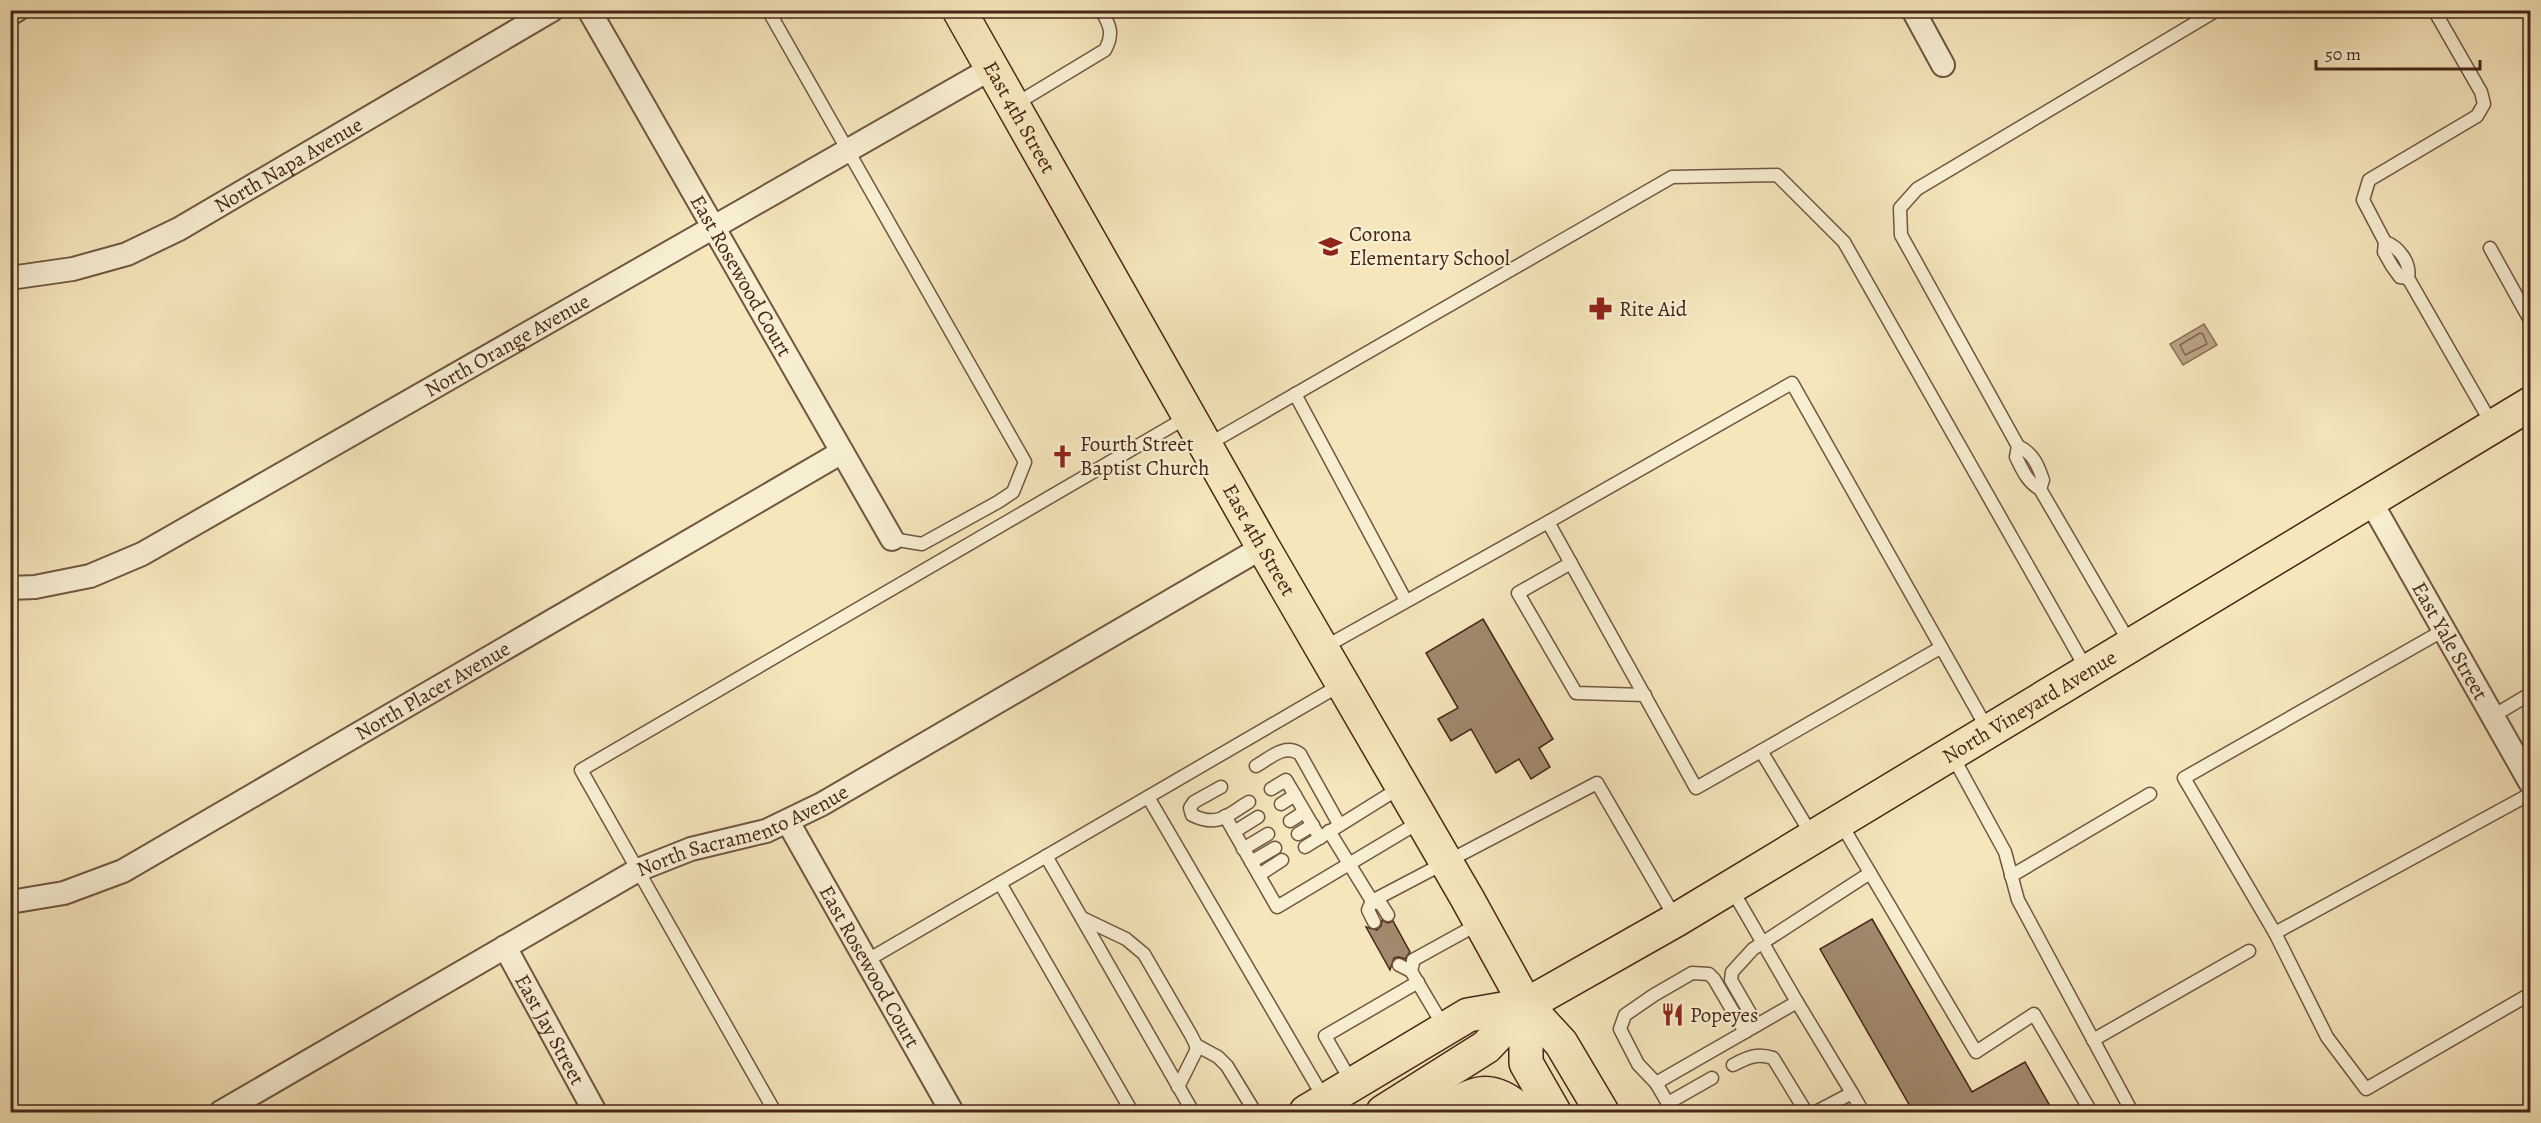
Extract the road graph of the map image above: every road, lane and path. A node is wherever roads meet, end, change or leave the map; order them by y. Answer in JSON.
{"nodes":[{"id":1,"x":17,"y":10,"type":"edge"},
{"id":2,"x":552,"y":10,"type":"edge"},
{"id":3,"x":589,"y":10,"type":"edge"},
{"id":4,"x":768,"y":10,"type":"edge"},
{"id":5,"x":959,"y":10,"type":"edge"},
{"id":6,"x":1101,"y":10,"type":"edge"},
{"id":7,"x":1912,"y":10,"type":"edge"},
{"id":8,"x":2217,"y":10,"type":"edge"},
{"id":9,"x":2434,"y":10,"type":"edge"},
{"id":10,"x":10,"y":14,"type":"edge"},
{"id":11,"x":1943,"y":64,"type":"dead end"},
{"id":12,"x":992,"y":68,"type":"junction"},
{"id":13,"x":1013,"y":106,"type":"junction"},
{"id":14,"x":848,"y":150,"type":"junction"},
{"id":15,"x":714,"y":226,"type":"junction"},
{"id":16,"x":2490,"y":248,"type":"dead end"},
{"id":17,"x":10,"y":278,"type":"edge"},
{"id":18,"x":2530,"y":320,"type":"edge"},
{"id":19,"x":1295,"y":394,"type":"junction"},
{"id":20,"x":2530,"y":404,"type":"edge"},
{"id":21,"x":1190,"y":416,"type":"junction"},
{"id":22,"x":2493,"y":427,"type":"junction"},
{"id":23,"x":1206,"y":445,"type":"junction"},
{"id":24,"x":842,"y":452,"type":"junction"},
{"id":25,"x":2370,"y":500,"type":"junction"},
{"id":26,"x":1548,"y":522,"type":"junction"},
{"id":27,"x":892,"y":539,"type":"joint"},
{"id":28,"x":1263,"y":548,"type":"junction"},
{"id":29,"x":1571,"y":563,"type":"junction"},
{"id":30,"x":10,"y":588,"type":"edge"},
{"id":31,"x":1406,"y":601,"type":"junction"},
{"id":32,"x":2444,"y":630,"type":"junction"},
{"id":33,"x":2131,"y":645,"type":"junction"},
{"id":34,"x":1940,"y":648,"type":"junction"},
{"id":35,"x":1322,"y":649,"type":"junction"},
{"id":36,"x":2088,"y":671,"type":"junction"},
{"id":37,"x":1342,"y":684,"type":"junction"},
{"id":38,"x":2530,"y":694,"type":"edge"},
{"id":39,"x":1645,"y":695,"type":"junction"},
{"id":40,"x":2493,"y":716,"type":"junction"},
{"id":41,"x":1988,"y":731,"type":"junction"},
{"id":42,"x":1761,"y":751,"type":"junction"},
{"id":43,"x":1952,"y":753,"type":"junction"},
{"id":44,"x":1256,"y":766,"type":"dead end"},
{"id":45,"x":2530,"y":782,"type":"edge"},
{"id":46,"x":1221,"y":787,"type":"dead end"},
{"id":47,"x":1402,"y":787,"type":"junction"},
{"id":48,"x":1271,"y":789,"type":"dead end"},
{"id":49,"x":2150,"y":794,"type":"dead end"},
{"id":50,"x":2530,"y":794,"type":"edge"},
{"id":51,"x":1295,"y":795,"type":"junction"},
{"id":52,"x":1148,"y":797,"type":"junction"},
{"id":53,"x":1249,"y":802,"type":"dead end"},
{"id":54,"x":1281,"y":804,"type":"dead end"},
{"id":55,"x":1305,"y":812,"type":"junction"},
{"id":56,"x":1225,"y":816,"type":"junction"},
{"id":57,"x":1258,"y":818,"type":"dead end"},
{"id":58,"x":1290,"y":821,"type":"dead end"},
{"id":59,"x":1422,"y":821,"type":"junction"},
{"id":60,"x":788,"y":822,"type":"junction"},
{"id":61,"x":1313,"y":825,"type":"junction"},
{"id":62,"x":1826,"y":830,"type":"junction"},
{"id":63,"x":1329,"y":831,"type":"junction"},
{"id":64,"x":1234,"y":832,"type":"junction"},
{"id":65,"x":1268,"y":834,"type":"dead end"},
{"id":66,"x":1298,"y":834,"type":"dead end"},
{"id":67,"x":1305,"y":847,"type":"dead end"},
{"id":68,"x":1275,"y":848,"type":"dead end"},
{"id":69,"x":1244,"y":849,"type":"junction"},
{"id":70,"x":1046,"y":856,"type":"junction"},
{"id":71,"x":1282,"y":860,"type":"dead end"},
{"id":72,"x":1251,"y":862,"type":"junction"},
{"id":73,"x":1349,"y":863,"type":"junction"},
{"id":74,"x":1446,"y":863,"type":"junction"},
{"id":75,"x":638,"y":870,"type":"junction"},
{"id":76,"x":1870,"y":873,"type":"junction"},
{"id":77,"x":1258,"y":875,"type":"junction"},
{"id":78,"x":2012,"y":876,"type":"junction"},
{"id":79,"x":1000,"y":883,"type":"junction"},
{"id":80,"x":1730,"y":888,"type":"junction"},
{"id":81,"x":1372,"y":901,"type":"junction"},
{"id":82,"x":10,"y":902,"type":"edge"},
{"id":83,"x":1388,"y":915,"type":"dead end"},
{"id":84,"x":1082,"y":918,"type":"junction"},
{"id":85,"x":1676,"y":920,"type":"junction"},
{"id":86,"x":1374,"y":922,"type":"dead end"},
{"id":87,"x":1481,"y":922,"type":"junction"},
{"id":88,"x":2275,"y":933,"type":"junction"},
{"id":89,"x":1762,"y":943,"type":"junction"},
{"id":90,"x":506,"y":947,"type":"junction"},
{"id":91,"x":2249,"y":951,"type":"dead end"},
{"id":92,"x":866,"y":961,"type":"junction"},
{"id":93,"x":1398,"y":965,"type":"dead end"},
{"id":94,"x":1413,"y":968,"type":"junction"},
{"id":95,"x":2530,"y":994,"type":"edge"},
{"id":96,"x":1797,"y":1002,"type":"junction"},
{"id":97,"x":1526,"y":1005,"type":"junction"},
{"id":98,"x":1757,"y":1025,"type":"junction"},
{"id":99,"x":1444,"y":1029,"type":"junction"},
{"id":100,"x":1745,"y":1032,"type":"junction"},
{"id":101,"x":2093,"y":1040,"type":"junction"},
{"id":102,"x":1196,"y":1045,"type":"junction"},
{"id":103,"x":1733,"y":1065,"type":"dead end"},
{"id":104,"x":1712,"y":1078,"type":"dead end"},
{"id":105,"x":1656,"y":1083,"type":"junction"},
{"id":106,"x":1353,"y":1084,"type":"junction"},
{"id":107,"x":1178,"y":1087,"type":"junction"},
{"id":108,"x":1852,"y":1093,"type":"junction"},
{"id":109,"x":1316,"y":1107,"type":"edge"},
{"id":110,"x":1670,"y":1108,"type":"edge"},
{"id":111,"x":221,"y":1113,"type":"edge"},
{"id":112,"x":595,"y":1113,"type":"edge"},
{"id":113,"x":775,"y":1113,"type":"edge"},
{"id":114,"x":952,"y":1113,"type":"edge"},
{"id":115,"x":1132,"y":1113,"type":"edge"},
{"id":116,"x":1193,"y":1113,"type":"edge"},
{"id":117,"x":1255,"y":1113,"type":"edge"},
{"id":118,"x":1383,"y":1113,"type":"edge"},
{"id":119,"x":1440,"y":1113,"type":"edge"},
{"id":120,"x":1524,"y":1113,"type":"edge"},
{"id":121,"x":1554,"y":1113,"type":"edge"},
{"id":122,"x":1602,"y":1113,"type":"edge"},
{"id":123,"x":1806,"y":1113,"type":"edge"},
{"id":124,"x":1816,"y":1113,"type":"edge"},
{"id":125,"x":1863,"y":1113,"type":"edge"},
{"id":126,"x":2091,"y":1113,"type":"edge"},
{"id":127,"x":2132,"y":1113,"type":"edge"}],
"edges":[{"from":1,"to":10,"type":"street"},
{"from":2,"to":17,"type":"street","name":"North Napa Avenue"},
{"from":3,"to":15,"type":"street","name":"East Rosewood Court"},
{"from":4,"to":14,"type":"lane"},
{"from":5,"to":12,"type":"main road","name":"East 4th Street"},
{"from":6,"to":13,"type":"lane"},
{"from":7,"to":11,"type":"street"},
{"from":8,"to":33,"type":"lane"},
{"from":9,"to":22,"type":"lane"},
{"from":12,"to":13,"type":"main road","name":"East 4th Street"},
{"from":12,"to":14,"type":"street","name":"North Orange Avenue"},
{"from":13,"to":21,"type":"main road","name":"East 4th Street"},
{"from":14,"to":15,"type":"street","name":"North Orange Avenue"},
{"from":14,"to":27,"type":"lane"},
{"from":15,"to":24,"type":"street","name":"East Rosewood Court"},
{"from":15,"to":30,"type":"street","name":"North Orange Avenue"},
{"from":16,"to":18,"type":"lane"},
{"from":19,"to":23,"type":"lane"},
{"from":19,"to":31,"type":"lane"},
{"from":19,"to":36,"type":"lane"},
{"from":20,"to":22,"type":"main road","name":"North Vineyard Avenue"},
{"from":21,"to":23,"type":"main road","name":"East 4th Street"},
{"from":21,"to":75,"type":"lane"},
{"from":22,"to":25,"type":"main road","name":"North Vineyard Avenue"},
{"from":23,"to":28,"type":"main road","name":"East 4th Street"},
{"from":24,"to":27,"type":"street","name":"East Rosewood Court"},
{"from":24,"to":82,"type":"street","name":"North Placer Avenue"},
{"from":25,"to":32,"type":"street","name":"East Yale Street"},
{"from":25,"to":33,"type":"main road","name":"North Vineyard Avenue"},
{"from":26,"to":29,"type":"lane"},
{"from":26,"to":31,"type":"lane"},
{"from":26,"to":34,"type":"lane"},
{"from":28,"to":35,"type":"main road","name":"East 4th Street"},
{"from":28,"to":60,"type":"street","name":"North Sacramento Avenue"},
{"from":29,"to":39,"type":"lane"},
{"from":29,"to":39,"type":"lane"},
{"from":31,"to":35,"type":"lane"},
{"from":32,"to":40,"type":"street","name":"East Yale Street"},
{"from":32,"to":88,"type":"lane"},
{"from":33,"to":36,"type":"main road","name":"North Vineyard Avenue"},
{"from":34,"to":41,"type":"lane"},
{"from":34,"to":42,"type":"lane"},
{"from":35,"to":37,"type":"main road","name":"East 4th Street"},
{"from":36,"to":41,"type":"main road","name":"North Vineyard Avenue"},
{"from":37,"to":47,"type":"main road","name":"East 4th Street"},
{"from":37,"to":52,"type":"lane"},
{"from":38,"to":40,"type":"lane"},
{"from":39,"to":42,"type":"lane"},
{"from":40,"to":45,"type":"street","name":"East Yale Street"},
{"from":41,"to":43,"type":"main road","name":"North Vineyard Avenue"},
{"from":42,"to":62,"type":"lane"},
{"from":43,"to":62,"type":"main road","name":"North Vineyard Avenue"},
{"from":43,"to":78,"type":"lane"},
{"from":44,"to":63,"type":"lane"},
{"from":46,"to":56,"type":"lane"},
{"from":47,"to":59,"type":"main road","name":"East 4th Street"},
{"from":47,"to":63,"type":"lane"},
{"from":48,"to":51,"type":"lane"},
{"from":49,"to":78,"type":"lane"},
{"from":50,"to":88,"type":"lane"},
{"from":51,"to":54,"type":"lane"},
{"from":51,"to":55,"type":"lane"},
{"from":52,"to":70,"type":"lane"},
{"from":52,"to":109,"type":"lane"},
{"from":53,"to":56,"type":"lane"},
{"from":55,"to":58,"type":"lane"},
{"from":55,"to":61,"type":"lane"},
{"from":56,"to":64,"type":"lane"},
{"from":57,"to":64,"type":"lane"},
{"from":59,"to":73,"type":"lane"},
{"from":59,"to":74,"type":"main road","name":"East 4th Street"},
{"from":60,"to":75,"type":"street","name":"North Sacramento Avenue"},
{"from":60,"to":92,"type":"street","name":"East Rosewood Court"},
{"from":61,"to":63,"type":"lane"},
{"from":61,"to":66,"type":"lane"},
{"from":62,"to":76,"type":"lane"},
{"from":62,"to":80,"type":"main road","name":"North Vineyard Avenue"},
{"from":63,"to":67,"type":"lane"},
{"from":63,"to":73,"type":"lane"},
{"from":64,"to":69,"type":"lane"},
{"from":65,"to":69,"type":"lane"},
{"from":68,"to":72,"type":"lane"},
{"from":69,"to":72,"type":"lane"},
{"from":70,"to":79,"type":"lane"},
{"from":70,"to":84,"type":"lane"},
{"from":71,"to":77,"type":"lane"},
{"from":72,"to":77,"type":"lane"},
{"from":73,"to":77,"type":"lane"},
{"from":73,"to":81,"type":"lane"},
{"from":74,"to":81,"type":"lane"},
{"from":74,"to":85,"type":"lane"},
{"from":74,"to":87,"type":"main road","name":"East 4th Street"},
{"from":75,"to":90,"type":"street","name":"North Sacramento Avenue"},
{"from":75,"to":113,"type":"lane"},
{"from":76,"to":89,"type":"lane"},
{"from":76,"to":126,"type":"lane"},
{"from":78,"to":101,"type":"lane"},
{"from":79,"to":92,"type":"lane"},
{"from":79,"to":115,"type":"lane"},
{"from":80,"to":85,"type":"main road","name":"North Vineyard Avenue"},
{"from":80,"to":89,"type":"lane"},
{"from":81,"to":83,"type":"lane"},
{"from":81,"to":86,"type":"lane"},
{"from":84,"to":102,"type":"lane"},
{"from":84,"to":107,"type":"lane"},
{"from":85,"to":97,"type":"main road","name":"North Vineyard Avenue"},
{"from":87,"to":94,"type":"lane"},
{"from":87,"to":97,"type":"main road","name":"East 4th Street"},
{"from":88,"to":95,"type":"lane"},
{"from":89,"to":96,"type":"lane"},
{"from":89,"to":98,"type":"lane"},
{"from":90,"to":111,"type":"street","name":"North Sacramento Avenue"},
{"from":90,"to":112,"type":"street","name":"East Jay Street"},
{"from":91,"to":101,"type":"lane"},
{"from":92,"to":114,"type":"street","name":"East Rosewood Court"},
{"from":93,"to":94,"type":"lane"},
{"from":94,"to":99,"type":"lane"},
{"from":94,"to":106,"type":"lane"},
{"from":96,"to":98,"type":"lane"},
{"from":96,"to":108,"type":"lane"},
{"from":97,"to":99,"type":"main road","name":"North Vineyard Avenue"},
{"from":97,"to":118,"type":"main road","name":"North Vineyard Avenue"},
{"from":97,"to":121,"type":"main road","name":"East 4th Street"},
{"from":97,"to":122,"type":"main road","name":"East 4th Street"},
{"from":98,"to":100,"type":"lane"},
{"from":99,"to":106,"type":"main road","name":"North Vineyard Avenue"},
{"from":100,"to":105,"type":"lane"},
{"from":100,"to":105,"type":"lane"},
{"from":101,"to":127,"type":"lane"},
{"from":102,"to":107,"type":"lane"},
{"from":102,"to":117,"type":"lane"},
{"from":103,"to":123,"type":"lane"},
{"from":104,"to":110,"type":"lane"},
{"from":105,"to":110,"type":"lane"},
{"from":106,"to":109,"type":"main road","name":"North Vineyard Avenue"},
{"from":107,"to":116,"type":"lane"},
{"from":108,"to":124,"type":"lane"},
{"from":108,"to":125,"type":"lane"},
{"from":119,"to":120,"type":"main road"}]}
